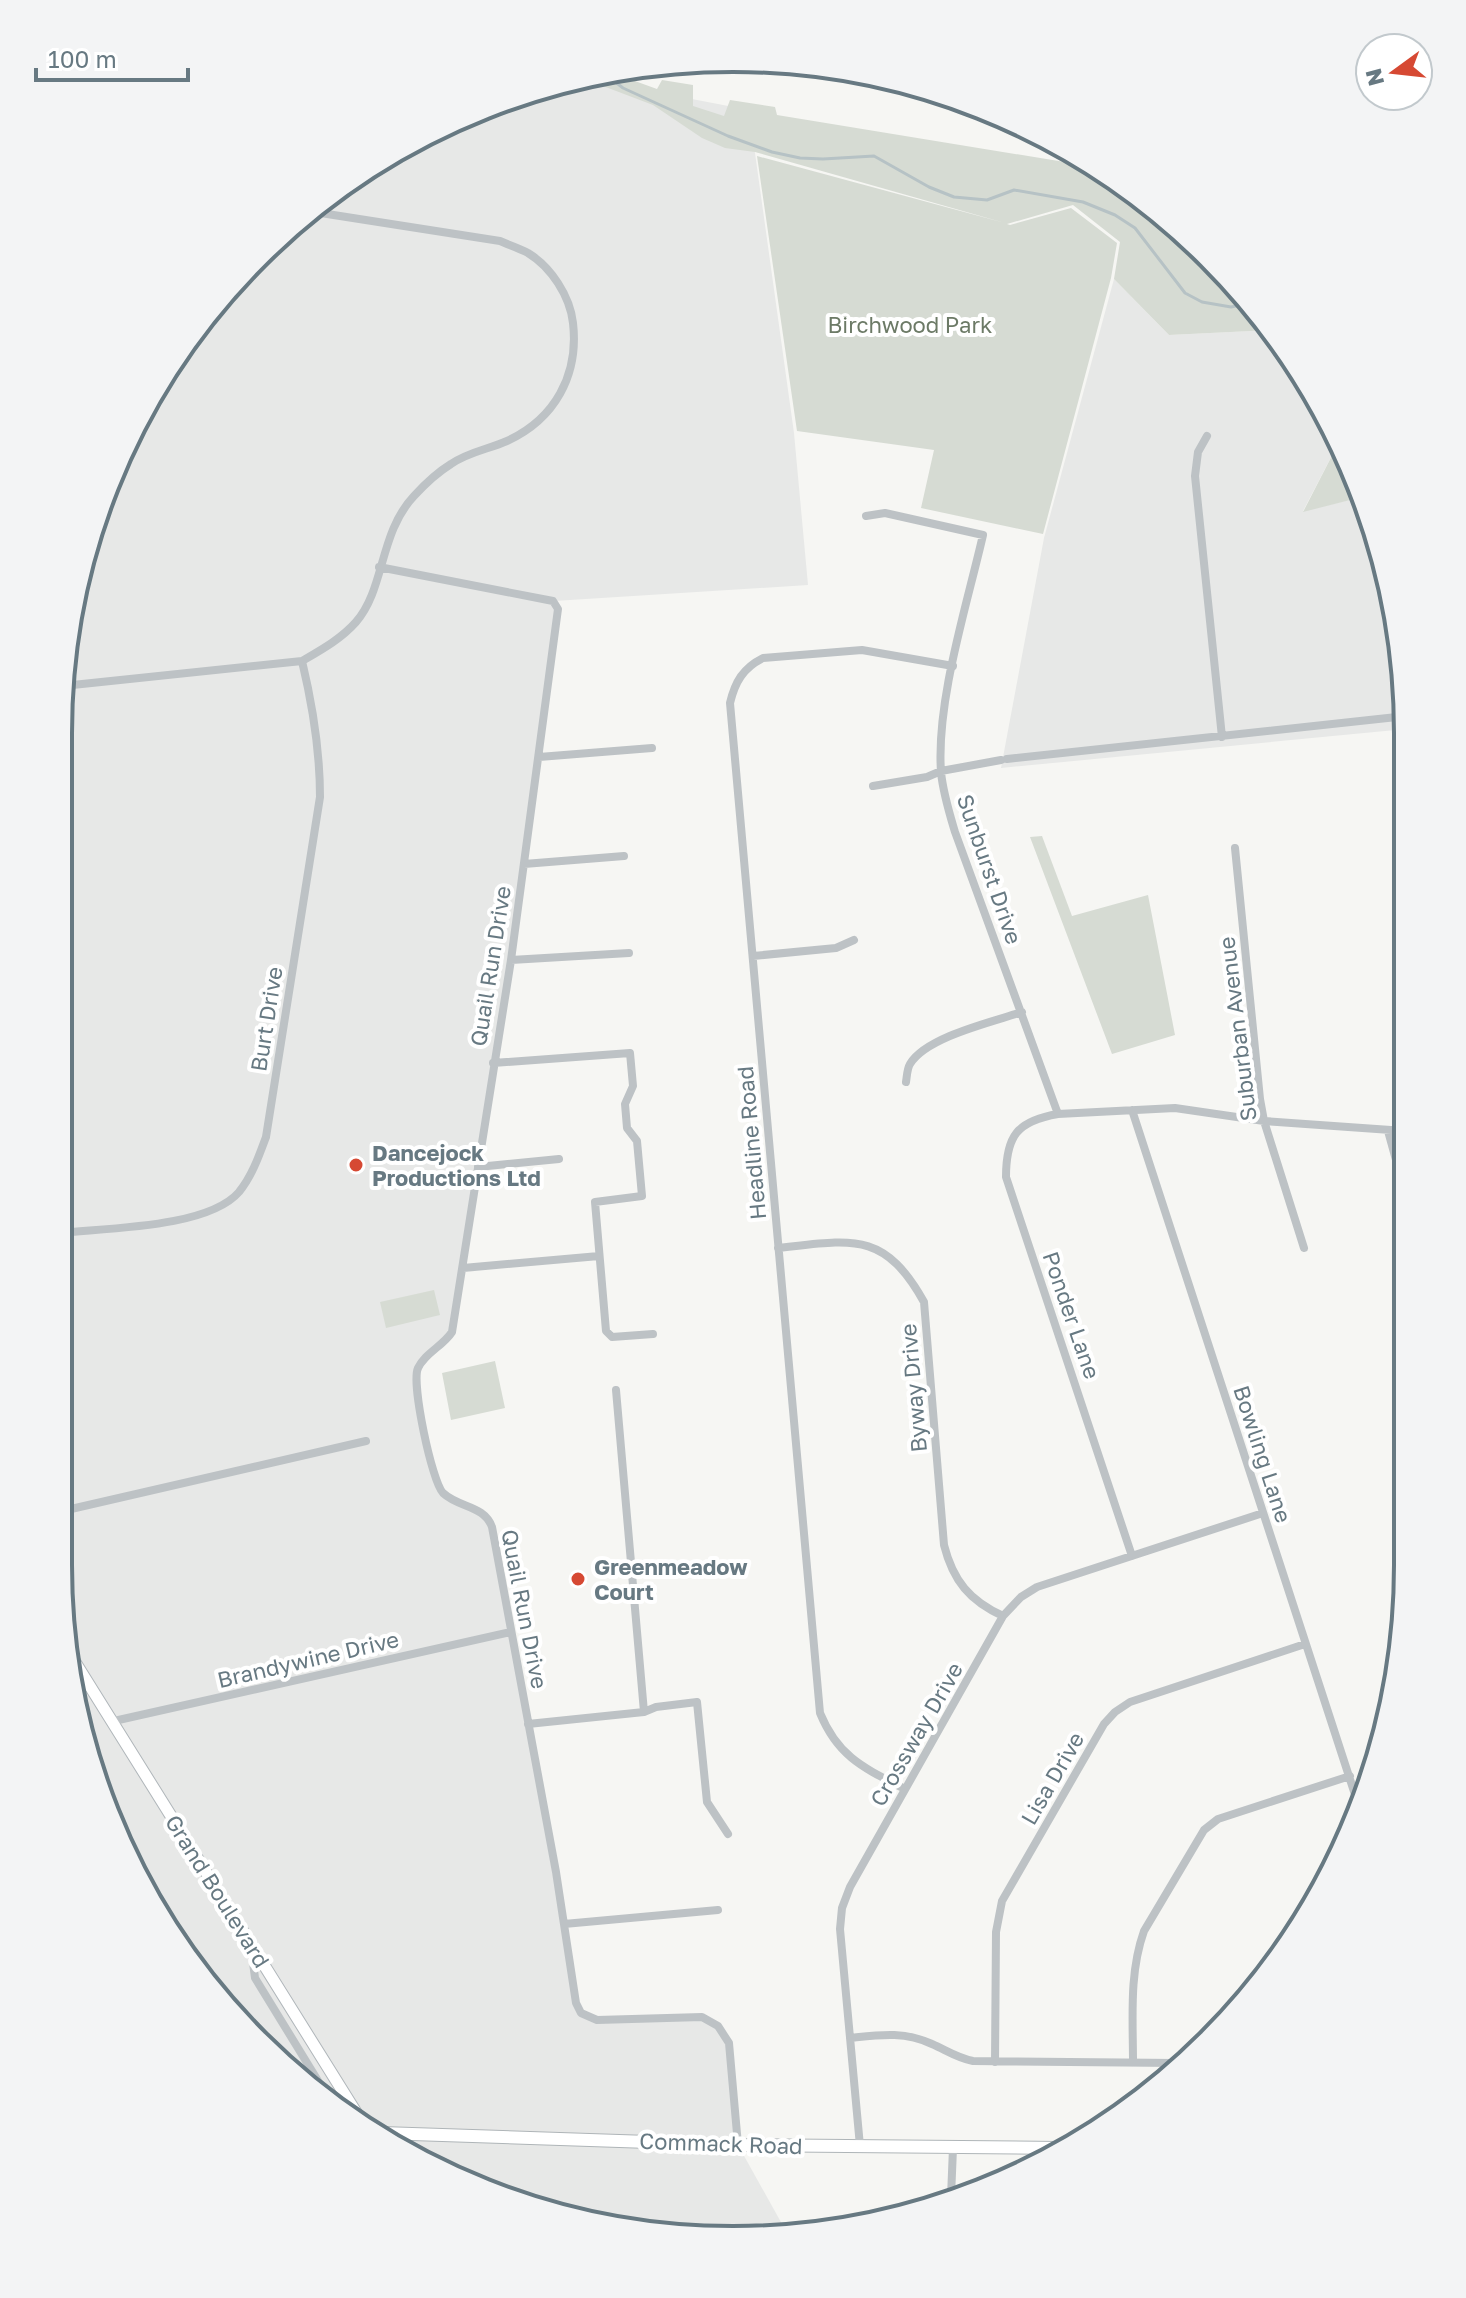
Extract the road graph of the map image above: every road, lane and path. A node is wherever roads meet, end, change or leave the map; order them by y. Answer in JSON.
{"nodes":[{"id":1,"x":325,"y":214,"type":"edge"},
{"id":2,"x":1207,"y":436,"type":"dead end"},
{"id":3,"x":866,"y":516,"type":"dead end"},
{"id":4,"x":379,"y":567,"type":"junction"},
{"id":5,"x":302,"y":661,"type":"junction"},
{"id":6,"x":953,"y":666,"type":"junction"},
{"id":7,"x":74,"y":685,"type":"edge"},
{"id":8,"x":1394,"y":717,"type":"edge"},
{"id":9,"x":1222,"y":737,"type":"junction"},
{"id":10,"x":652,"y":748,"type":"dead end"},
{"id":11,"x":539,"y":757,"type":"junction"},
{"id":12,"x":941,"y":771,"type":"junction"},
{"id":13,"x":873,"y":786,"type":"dead end"},
{"id":14,"x":1235,"y":848,"type":"dead end"},
{"id":15,"x":624,"y":856,"type":"dead end"},
{"id":16,"x":524,"y":864,"type":"junction"},
{"id":17,"x":854,"y":940,"type":"dead end"},
{"id":18,"x":629,"y":953,"type":"dead end"},
{"id":19,"x":753,"y":956,"type":"junction"},
{"id":20,"x":511,"y":960,"type":"junction"},
{"id":21,"x":1022,"y":1012,"type":"junction"},
{"id":22,"x":493,"y":1063,"type":"junction"},
{"id":23,"x":906,"y":1082,"type":"dead end"},
{"id":24,"x":1132,"y":1110,"type":"junction"},
{"id":25,"x":1058,"y":1114,"type":"junction"},
{"id":26,"x":1264,"y":1121,"type":"junction"},
{"id":27,"x":1388,"y":1131,"type":"junction"},
{"id":28,"x":1394,"y":1131,"type":"edge"},
{"id":29,"x":1394,"y":1153,"type":"edge"},
{"id":30,"x":559,"y":1159,"type":"dead end"},
{"id":31,"x":478,"y":1167,"type":"junction"},
{"id":32,"x":72,"y":1232,"type":"edge"},
{"id":33,"x":778,"y":1248,"type":"junction"},
{"id":34,"x":1304,"y":1248,"type":"dead end"},
{"id":35,"x":599,"y":1256,"type":"junction"},
{"id":36,"x":463,"y":1268,"type":"junction"},
{"id":37,"x":653,"y":1334,"type":"dead end"},
{"id":38,"x":616,"y":1390,"type":"dead end"},
{"id":39,"x":366,"y":1441,"type":"dead end"},
{"id":40,"x":72,"y":1509,"type":"edge"},
{"id":41,"x":1263,"y":1513,"type":"junction"},
{"id":42,"x":1132,"y":1556,"type":"junction"},
{"id":43,"x":1003,"y":1616,"type":"junction"},
{"id":44,"x":511,"y":1632,"type":"junction"},
{"id":45,"x":1305,"y":1644,"type":"junction"},
{"id":46,"x":81,"y":1672,"type":"edge"},
{"id":47,"x":644,"y":1712,"type":"junction"},
{"id":48,"x":114,"y":1721,"type":"junction"},
{"id":49,"x":528,"y":1724,"type":"junction"},
{"id":50,"x":1350,"y":1776,"type":"junction"},
{"id":51,"x":905,"y":1789,"type":"junction"},
{"id":52,"x":1354,"y":1790,"type":"edge"},
{"id":53,"x":728,"y":1834,"type":"dead end"},
{"id":54,"x":718,"y":1910,"type":"dead end"},
{"id":55,"x":564,"y":1924,"type":"junction"},
{"id":56,"x":251,"y":1946,"type":"junction"},
{"id":57,"x":850,"y":2038,"type":"junction"},
{"id":58,"x":995,"y":2062,"type":"junction"},
{"id":59,"x":1133,"y":2062,"type":"junction"},
{"id":60,"x":1168,"y":2063,"type":"edge"},
{"id":61,"x":316,"y":2077,"type":"edge"},
{"id":62,"x":350,"y":2103,"type":"edge"},
{"id":63,"x":396,"y":2133,"type":"edge"},
{"id":64,"x":738,"y":2145,"type":"junction"},
{"id":65,"x":860,"y":2146,"type":"junction"},
{"id":66,"x":953,"y":2148,"type":"junction"},
{"id":67,"x":1044,"y":2148,"type":"edge"},
{"id":68,"x":951,"y":2189,"type":"edge"}],
"edges":[{"from":1,"to":4,"type":"street"},
{"from":2,"to":9,"type":"street"},
{"from":3,"to":6,"type":"street","name":"Sunburst Drive"},
{"from":4,"to":5,"type":"street"},
{"from":4,"to":11,"type":"street","name":"Quail Run Drive"},
{"from":5,"to":7,"type":"street"},
{"from":5,"to":32,"type":"street","name":"Burt Drive"},
{"from":6,"to":12,"type":"street","name":"Sunburst Drive"},
{"from":6,"to":19,"type":"street","name":"Headline Road"},
{"from":8,"to":9,"type":"street"},
{"from":9,"to":12,"type":"street"},
{"from":10,"to":11,"type":"street"},
{"from":11,"to":16,"type":"street","name":"Quail Run Drive"},
{"from":12,"to":13,"type":"street"},
{"from":12,"to":21,"type":"street","name":"Sunburst Drive"},
{"from":14,"to":26,"type":"street","name":"Suburban Avenue"},
{"from":15,"to":16,"type":"street"},
{"from":16,"to":20,"type":"street","name":"Quail Run Drive"},
{"from":17,"to":19,"type":"street"},
{"from":18,"to":20,"type":"street"},
{"from":19,"to":33,"type":"street","name":"Headline Road"},
{"from":20,"to":22,"type":"street","name":"Quail Run Drive"},
{"from":21,"to":23,"type":"street"},
{"from":21,"to":25,"type":"street","name":"Sunburst Drive"},
{"from":22,"to":31,"type":"street","name":"Quail Run Drive"},
{"from":22,"to":35,"type":"street"},
{"from":24,"to":25,"type":"street"},
{"from":24,"to":26,"type":"street"},
{"from":24,"to":41,"type":"street","name":"Bowling Lane"},
{"from":25,"to":42,"type":"street","name":"Ponder Lane"},
{"from":26,"to":27,"type":"street"},
{"from":26,"to":34,"type":"street","name":"Suburban Avenue"},
{"from":27,"to":28,"type":"street"},
{"from":27,"to":29,"type":"street"},
{"from":30,"to":31,"type":"street"},
{"from":31,"to":36,"type":"street","name":"Quail Run Drive"},
{"from":33,"to":43,"type":"street","name":"Byway Drive"},
{"from":33,"to":51,"type":"street","name":"Headline Road"},
{"from":35,"to":36,"type":"street"},
{"from":35,"to":37,"type":"street"},
{"from":36,"to":44,"type":"street","name":"Quail Run Drive"},
{"from":38,"to":47,"type":"street"},
{"from":39,"to":40,"type":"street"},
{"from":41,"to":42,"type":"street","name":"Crossway Drive"},
{"from":41,"to":45,"type":"street","name":"Bowling Lane"},
{"from":42,"to":43,"type":"street","name":"Crossway Drive"},
{"from":43,"to":51,"type":"street","name":"Crossway Drive"},
{"from":44,"to":48,"type":"street","name":"Brandywine Drive"},
{"from":44,"to":49,"type":"street","name":"Quail Run Drive"},
{"from":45,"to":50,"type":"street","name":"Bowling Lane"},
{"from":45,"to":58,"type":"street","name":"Lisa Drive"},
{"from":46,"to":48,"type":"street","name":"Grand Boulevard"},
{"from":47,"to":49,"type":"street"},
{"from":47,"to":53,"type":"street"},
{"from":48,"to":56,"type":"street","name":"Grand Boulevard"},
{"from":49,"to":55,"type":"street","name":"Quail Run Drive"},
{"from":50,"to":52,"type":"street","name":"Bowling Lane"},
{"from":50,"to":59,"type":"street"},
{"from":51,"to":57,"type":"street","name":"Crossway Drive"},
{"from":54,"to":55,"type":"street"},
{"from":55,"to":64,"type":"street","name":"Quail Run Drive"},
{"from":56,"to":61,"type":"street"},
{"from":56,"to":62,"type":"street","name":"Grand Boulevard"},
{"from":57,"to":58,"type":"street"},
{"from":57,"to":65,"type":"street","name":"Crossway Drive"},
{"from":58,"to":59,"type":"street"},
{"from":59,"to":60,"type":"street"},
{"from":63,"to":64,"type":"main road","name":"Commack Road"},
{"from":64,"to":65,"type":"main road","name":"Commack Road"},
{"from":65,"to":66,"type":"main road","name":"Commack Road"},
{"from":66,"to":67,"type":"main road","name":"Commack Road"},
{"from":66,"to":68,"type":"street"}]}
